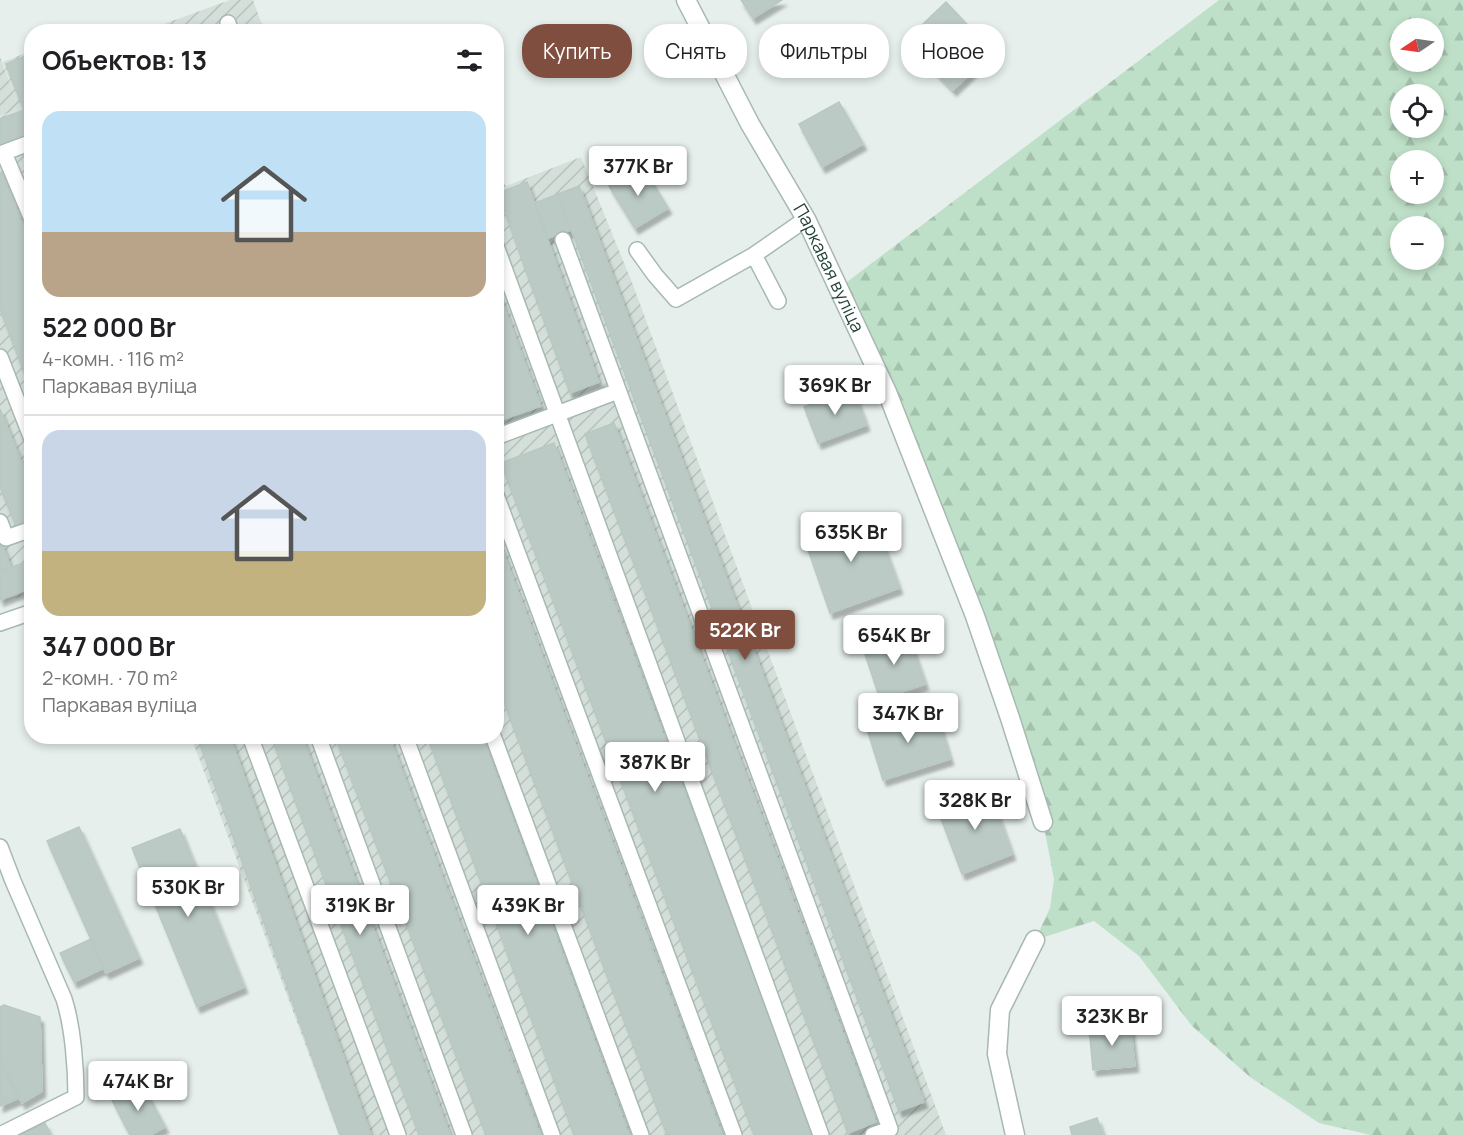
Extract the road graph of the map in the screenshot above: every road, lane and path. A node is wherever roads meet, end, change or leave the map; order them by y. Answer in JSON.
{"nodes":[{"id":1,"x":686,"y":0,"type":"edge"},
{"id":2,"x":24,"y":145,"type":"edge"},
{"id":3,"x":2,"y":154,"type":"edge"},
{"id":4,"x":24,"y":202,"type":"edge"},
{"id":5,"x":806,"y":219,"type":"junction"},
{"id":6,"x":564,"y":240,"type":"dead end"},
{"id":7,"x":637,"y":250,"type":"dead end"},
{"id":8,"x":754,"y":255,"type":"junction"},
{"id":9,"x":504,"y":268,"type":"edge"},
{"id":10,"x":778,"y":301,"type":"dead end"},
{"id":11,"x":0,"y":357,"type":"edge"},
{"id":12,"x":618,"y":391,"type":"junction"},
{"id":13,"x":558,"y":414,"type":"junction"},
{"id":14,"x":24,"y":418,"type":"edge"},
{"id":15,"x":504,"y":434,"type":"edge"},
{"id":16,"x":504,"y":517,"type":"edge"},
{"id":17,"x":0,"y":522,"type":"edge"},
{"id":18,"x":24,"y":532,"type":"edge"},
{"id":19,"x":24,"y":615,"type":"edge"},
{"id":20,"x":0,"y":623,"type":"edge"},
{"id":21,"x":253,"y":744,"type":"edge"},
{"id":22,"x":321,"y":744,"type":"edge"},
{"id":23,"x":408,"y":744,"type":"edge"},
{"id":24,"x":496,"y":744,"type":"edge"},
{"id":25,"x":1043,"y":822,"type":"dead end"},
{"id":26,"x":0,"y":847,"type":"edge"},
{"id":27,"x":1035,"y":940,"type":"dead end"},
{"id":28,"x":0,"y":1135,"type":"edge"},
{"id":29,"x":398,"y":1135,"type":"edge"},
{"id":30,"x":464,"y":1135,"type":"edge"},
{"id":31,"x":552,"y":1135,"type":"edge"},
{"id":32,"x":641,"y":1135,"type":"edge"},
{"id":33,"x":734,"y":1135,"type":"edge"},
{"id":34,"x":821,"y":1135,"type":"edge"},
{"id":35,"x":873,"y":1135,"type":"edge"},
{"id":36,"x":1015,"y":1135,"type":"edge"}],
"edges":[{"from":1,"to":5,"type":"street","name":"Паркавая вуліца"},
{"from":2,"to":3,"type":"lane"},
{"from":3,"to":4,"type":"lane"},
{"from":5,"to":8,"type":"lane"},
{"from":5,"to":25,"type":"street","name":"Паркавая вуліца"},
{"from":6,"to":12,"type":"lane"},
{"from":7,"to":8,"type":"lane"},
{"from":8,"to":10,"type":"lane"},
{"from":9,"to":13,"type":"lane"},
{"from":11,"to":14,"type":"lane"},
{"from":12,"to":13,"type":"lane"},
{"from":12,"to":35,"type":"lane"},
{"from":13,"to":15,"type":"lane"},
{"from":13,"to":34,"type":"lane"},
{"from":16,"to":33,"type":"lane"},
{"from":17,"to":18,"type":"lane"},
{"from":19,"to":20,"type":"lane"},
{"from":21,"to":29,"type":"lane"},
{"from":22,"to":30,"type":"lane"},
{"from":23,"to":31,"type":"lane"},
{"from":24,"to":32,"type":"lane"},
{"from":26,"to":28,"type":"lane"},
{"from":27,"to":36,"type":"street"}]}
